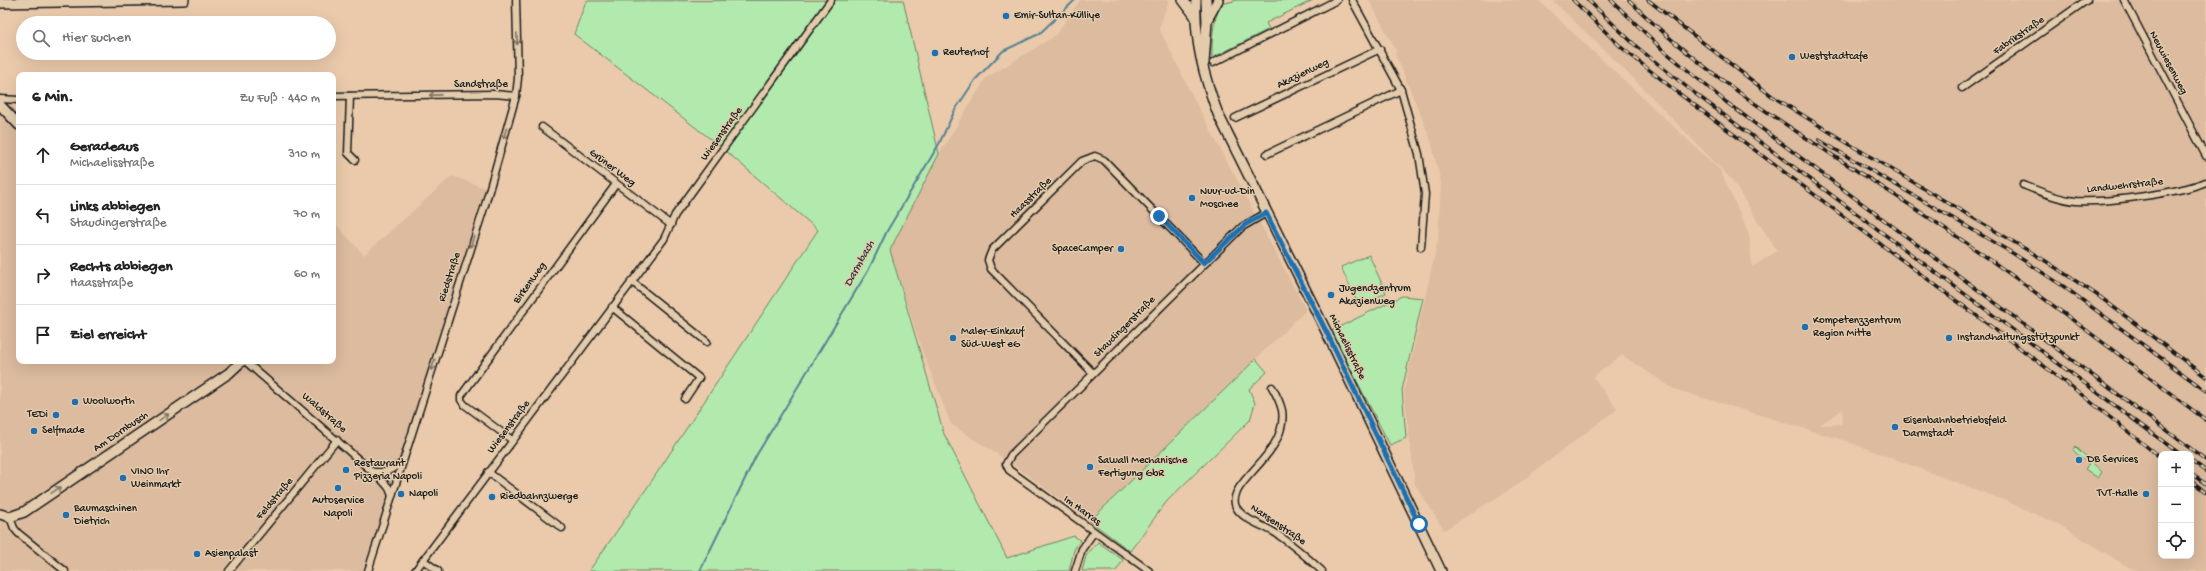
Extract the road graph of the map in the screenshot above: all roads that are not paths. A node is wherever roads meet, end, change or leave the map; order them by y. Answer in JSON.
{"nodes":[{"id":1,"x":184,"y":0,"type":"edge"},
{"id":2,"x":516,"y":0,"type":"edge"},
{"id":3,"x":831,"y":0,"type":"edge"},
{"id":4,"x":1184,"y":0,"type":"edge"},
{"id":5,"x":1196,"y":0,"type":"edge"},
{"id":6,"x":1206,"y":0,"type":"edge"},
{"id":7,"x":1218,"y":0,"type":"edge"},
{"id":8,"x":1337,"y":0,"type":"edge"},
{"id":9,"x":1352,"y":0,"type":"edge"},
{"id":10,"x":2087,"y":0,"type":"edge"},
{"id":11,"x":2124,"y":0,"type":"edge"},
{"id":12,"x":0,"y":3,"type":"edge"},
{"id":13,"x":1195,"y":16,"type":"junction"},
{"id":14,"x":1207,"y":21,"type":"junction"},
{"id":15,"x":1380,"y":49,"type":"junction"},
{"id":16,"x":1213,"y":63,"type":"dead end"},
{"id":17,"x":1203,"y":68,"type":"junction"},
{"id":18,"x":1962,"y":88,"type":"dead end"},
{"id":19,"x":1401,"y":90,"type":"junction"},
{"id":20,"x":336,"y":96,"type":"edge"},
{"id":21,"x":350,"y":96,"type":"junction"},
{"id":22,"x":516,"y":96,"type":"junction"},
{"id":23,"x":0,"y":99,"type":"edge"},
{"id":24,"x":16,"y":100,"type":"edge"},
{"id":25,"x":0,"y":105,"type":"edge"},
{"id":26,"x":1235,"y":118,"type":"dead end"},
{"id":27,"x":16,"y":122,"type":"edge"},
{"id":28,"x":542,"y":127,"type":"dead end"},
{"id":29,"x":1267,"y":154,"type":"dead end"},
{"id":30,"x":2206,"y":156,"type":"edge"},
{"id":31,"x":355,"y":160,"type":"dead end"},
{"id":32,"x":2206,"y":182,"type":"edge"},
{"id":33,"x":616,"y":184,"type":"junction"},
{"id":34,"x":2023,"y":185,"type":"dead end"},
{"id":35,"x":1266,"y":213,"type":"junction"},
{"id":36,"x":671,"y":225,"type":"junction"},
{"id":37,"x":1421,"y":247,"type":"dead end"},
{"id":38,"x":1204,"y":263,"type":"junction"},
{"id":39,"x":631,"y":281,"type":"junction"},
{"id":40,"x":612,"y":307,"type":"junction"},
{"id":41,"x":707,"y":342,"type":"dead end"},
{"id":42,"x":239,"y":364,"type":"edge"},
{"id":43,"x":248,"y":364,"type":"edge"},
{"id":44,"x":1092,"y":373,"type":"junction"},
{"id":45,"x":1272,"y":387,"type":"dead end"},
{"id":46,"x":685,"y":399,"type":"dead end"},
{"id":47,"x":337,"y":440,"type":"junction"},
{"id":48,"x":512,"y":440,"type":"junction"},
{"id":49,"x":401,"y":464,"type":"junction"},
{"id":50,"x":1006,"y":464,"type":"joint"},
{"id":51,"x":374,"y":472,"type":"junction"},
{"id":52,"x":488,"y":472,"type":"junction"},
{"id":53,"x":391,"y":498,"type":"junction"},
{"id":54,"x":0,"y":514,"type":"edge"},
{"id":55,"x":10,"y":517,"type":"junction"},
{"id":56,"x":562,"y":528,"type":"dead end"},
{"id":57,"x":1094,"y":532,"type":"junction"},
{"id":58,"x":423,"y":560,"type":"junction"},
{"id":59,"x":64,"y":571,"type":"edge"},
{"id":60,"x":229,"y":571,"type":"edge"},
{"id":61,"x":368,"y":571,"type":"edge"},
{"id":62,"x":415,"y":571,"type":"edge"},
{"id":63,"x":438,"y":571,"type":"edge"},
{"id":64,"x":1075,"y":571,"type":"edge"},
{"id":65,"x":1149,"y":571,"type":"edge"},
{"id":66,"x":1322,"y":571,"type":"edge"},
{"id":67,"x":1441,"y":571,"type":"edge"}],
"edges":[{"from":1,"to":12,"type":"street"},
{"from":2,"to":22,"type":"street","name":"Sandstraße","one_way":true},
{"from":3,"to":36,"type":"street","name":"Wiesenstraße"},
{"from":4,"to":13,"type":"street"},
{"from":5,"to":13,"type":"street","name":"Michaelisstraße"},
{"from":6,"to":14,"type":"street","name":"Michaelisstraße"},
{"from":7,"to":14,"type":"street"},
{"from":8,"to":16,"type":"street"},
{"from":9,"to":15,"type":"street"},
{"from":10,"to":18,"type":"street","name":"Fabrikstraße"},
{"from":11,"to":30,"type":"street","name":"Neuwiesenweg"},
{"from":13,"to":17,"type":"street","name":"Michaelisstraße"},
{"from":14,"to":17,"type":"street","name":"Michaelisstraße"},
{"from":15,"to":19,"type":"street"},
{"from":15,"to":26,"type":"street","name":"Akazienweg"},
{"from":17,"to":35,"type":"street","name":"Michaelisstraße"},
{"from":19,"to":29,"type":"street"},
{"from":19,"to":37,"type":"street"},
{"from":20,"to":21,"type":"street","name":"Sandstraße"},
{"from":22,"to":21,"type":"street","name":"Sandstraße","one_way":true},
{"from":21,"to":31,"type":"street"},
{"from":22,"to":49,"type":"street","name":"Riedstraße","one_way":true},
{"from":23,"to":24,"type":"street"},
{"from":25,"to":27,"type":"street"},
{"from":28,"to":33,"type":"street","name":"Grüner Weg"},
{"from":32,"to":34,"type":"street","name":"Landwehrstraße"},
{"from":33,"to":36,"type":"street","name":"Grüner Weg"},
{"from":33,"to":48,"type":"street","name":"Birkenweg"},
{"from":35,"to":38,"type":"street","name":"Staudingerstraße"},
{"from":35,"to":67,"type":"street","name":"Michaelisstraße"},
{"from":36,"to":39,"type":"street","name":"Wiesenstraße"},
{"from":38,"to":44,"type":"street","name":"Staudingerstraße"},
{"from":38,"to":44,"type":"street","name":"Haasstraße"},
{"from":39,"to":40,"type":"street","name":"Wiesenstraße"},
{"from":39,"to":41,"type":"street"},
{"from":40,"to":46,"type":"street"},
{"from":40,"to":48,"type":"street","name":"Wiesenstraße"},
{"from":55,"to":42,"type":"street","name":"Am Dornbusch","one_way":true},
{"from":43,"to":47,"type":"street","name":"Waldstraße"},
{"from":44,"to":50,"type":"street","name":"Staudingerstraße"},
{"from":45,"to":66,"type":"street","name":"Nansenstraße"},
{"from":47,"to":51,"type":"street","name":"Waldstraße"},
{"from":47,"to":60,"type":"street","name":"Feldstraße"},
{"from":48,"to":52,"type":"street","name":"Wiesenstraße"},
{"from":49,"to":51,"type":"street"},
{"from":49,"to":53,"type":"street","name":"Riedstraße"},
{"from":50,"to":57,"type":"street","name":"Im Harras"},
{"from":51,"to":53,"type":"street","name":"Waldstraße"},
{"from":52,"to":56,"type":"street"},
{"from":52,"to":58,"type":"street","name":"Wiesenstraße"},
{"from":53,"to":61,"type":"street","name":"Riedstraße"},
{"from":54,"to":55,"type":"street"},
{"from":55,"to":59,"type":"street"},
{"from":57,"to":64,"type":"street"},
{"from":57,"to":65,"type":"street","name":"Im Harras"},
{"from":58,"to":62,"type":"street","name":"Wiesenstraße"},
{"from":58,"to":63,"type":"street"}]}
